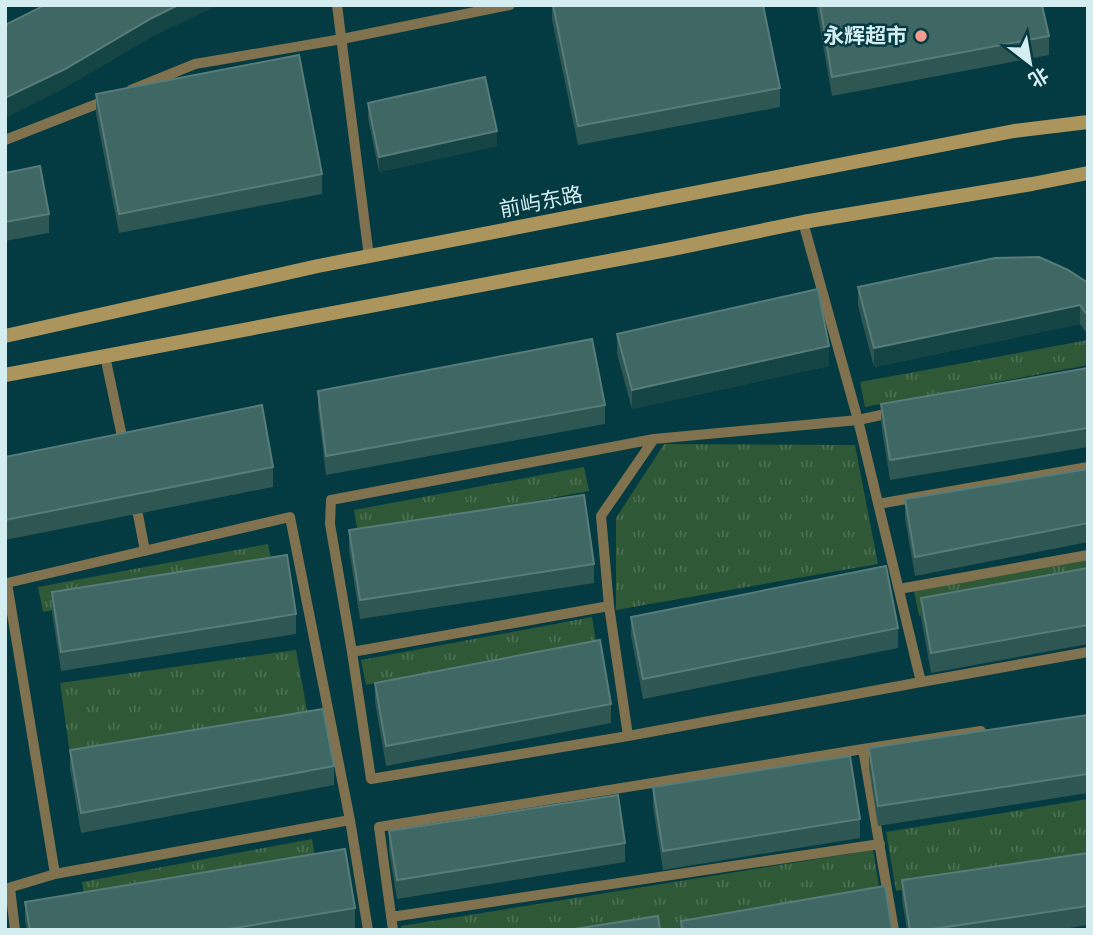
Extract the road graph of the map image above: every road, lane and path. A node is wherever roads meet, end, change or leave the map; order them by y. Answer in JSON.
{"nodes":[{"id":1,"x":337,"y":5,"type":"edge"},
{"id":2,"x":510,"y":5,"type":"edge"},
{"id":3,"x":341,"y":39,"type":"junction"},
{"id":4,"x":1088,"y":122,"type":"edge"},
{"id":5,"x":5,"y":140,"type":"edge"},
{"id":6,"x":1088,"y":173,"type":"edge"},
{"id":7,"x":803,"y":222,"type":"junction"},
{"id":8,"x":369,"y":257,"type":"junction"},
{"id":9,"x":5,"y":336,"type":"edge"},
{"id":10,"x":105,"y":356,"type":"junction"},
{"id":11,"x":5,"y":375,"type":"edge"},
{"id":12,"x":912,"y":408,"type":"edge"},
{"id":13,"x":858,"y":420,"type":"junction"},
{"id":14,"x":654,"y":439,"type":"junction"},
{"id":15,"x":127,"y":460,"type":"edge"},
{"id":16,"x":1088,"y":467,"type":"edge"},
{"id":17,"x":132,"y":486,"type":"edge"},
{"id":18,"x":878,"y":504,"type":"junction"},
{"id":19,"x":145,"y":551,"type":"junction"},
{"id":20,"x":1088,"y":555,"type":"edge"},
{"id":21,"x":899,"y":589,"type":"junction"},
{"id":22,"x":609,"y":606,"type":"junction"},
{"id":23,"x":352,"y":652,"type":"junction"},
{"id":24,"x":1088,"y":652,"type":"edge"},
{"id":25,"x":921,"y":682,"type":"junction"},
{"id":26,"x":995,"y":729,"type":"edge"},
{"id":27,"x":628,"y":736,"type":"junction"},
{"id":28,"x":863,"y":749,"type":"junction"},
{"id":29,"x":350,"y":820,"type":"junction"},
{"id":30,"x":880,"y":844,"type":"junction"},
{"id":31,"x":55,"y":874,"type":"junction"},
{"id":32,"x":7,"y":889,"type":"edge"},
{"id":33,"x":391,"y":917,"type":"junction"},
{"id":34,"x":15,"y":930,"type":"edge"},
{"id":35,"x":368,"y":930,"type":"edge"},
{"id":36,"x":393,"y":930,"type":"edge"},
{"id":37,"x":894,"y":930,"type":"edge"}],
"edges":[{"from":1,"to":3,"type":"lane"},
{"from":2,"to":3,"type":"lane"},
{"from":3,"to":5,"type":"lane"},
{"from":3,"to":8,"type":"lane"},
{"from":4,"to":8,"type":"main road","name":"前屿东路"},
{"from":6,"to":7,"type":"main road"},
{"from":7,"to":10,"type":"main road"},
{"from":7,"to":13,"type":"lane"},
{"from":8,"to":9,"type":"main road","name":"前屿东路"},
{"from":10,"to":11,"type":"main road"},
{"from":10,"to":15,"type":"lane"},
{"from":12,"to":13,"type":"lane"},
{"from":13,"to":14,"type":"lane"},
{"from":13,"to":18,"type":"lane"},
{"from":14,"to":22,"type":"lane"},
{"from":14,"to":23,"type":"lane"},
{"from":16,"to":18,"type":"lane"},
{"from":17,"to":19,"type":"lane"},
{"from":18,"to":21,"type":"lane"},
{"from":19,"to":29,"type":"lane"},
{"from":19,"to":31,"type":"lane"},
{"from":20,"to":21,"type":"lane"},
{"from":21,"to":25,"type":"lane"},
{"from":22,"to":23,"type":"lane"},
{"from":22,"to":27,"type":"lane"},
{"from":23,"to":27,"type":"lane"},
{"from":24,"to":25,"type":"lane"},
{"from":25,"to":27,"type":"lane"},
{"from":26,"to":28,"type":"lane"},
{"from":28,"to":30,"type":"lane"},
{"from":28,"to":33,"type":"lane"},
{"from":29,"to":31,"type":"lane"},
{"from":29,"to":35,"type":"lane"},
{"from":30,"to":33,"type":"lane"},
{"from":30,"to":37,"type":"lane"},
{"from":31,"to":32,"type":"lane"},
{"from":32,"to":34,"type":"lane"},
{"from":33,"to":36,"type":"lane"}]}
